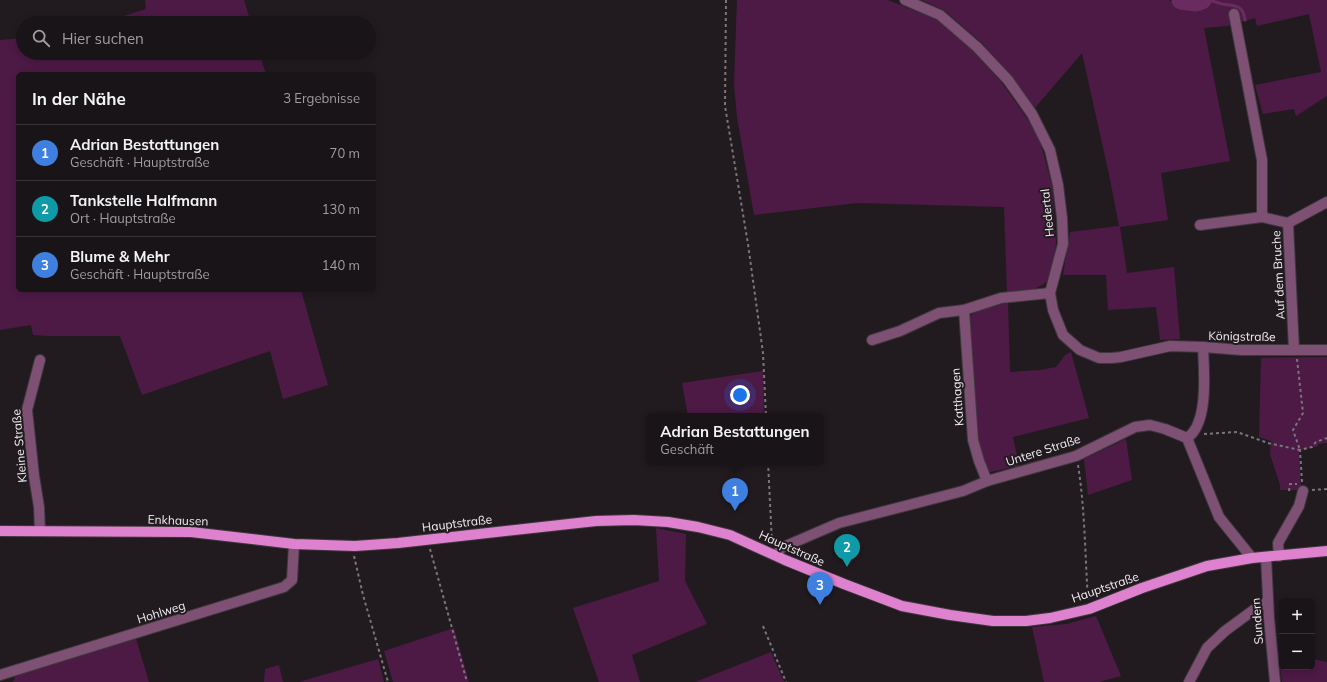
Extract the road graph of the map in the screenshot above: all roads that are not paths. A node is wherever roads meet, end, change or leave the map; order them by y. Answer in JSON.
{"nodes":[{"id":1,"x":905,"y":0,"type":"edge"},
{"id":2,"x":1234,"y":14,"type":"dead end"},
{"id":3,"x":1327,"y":202,"type":"edge"},
{"id":4,"x":1262,"y":217,"type":"junction"},
{"id":5,"x":1288,"y":223,"type":"junction"},
{"id":6,"x":1200,"y":225,"type":"dead end"},
{"id":7,"x":1050,"y":293,"type":"junction"},
{"id":8,"x":964,"y":310,"type":"junction"},
{"id":9,"x":872,"y":340,"type":"dead end"},
{"id":10,"x":1203,"y":347,"type":"junction"},
{"id":11,"x":1295,"y":350,"type":"junction"},
{"id":12,"x":1327,"y":350,"type":"edge"},
{"id":13,"x":40,"y":360,"type":"dead end"},
{"id":14,"x":1189,"y":437,"type":"junction"},
{"id":15,"x":987,"y":481,"type":"junction"},
{"id":16,"x":1303,"y":491,"type":"road end"},
{"id":17,"x":0,"y":531,"type":"edge"},
{"id":18,"x":40,"y":531,"type":"junction"},
{"id":19,"x":294,"y":544,"type":"junction"},
{"id":20,"x":354,"y":546,"type":"joint"},
{"id":21,"x":1327,"y":551,"type":"edge"},
{"id":22,"x":779,"y":552,"type":"junction"},
{"id":23,"x":1279,"y":556,"type":"junction"},
{"id":24,"x":1252,"y":558,"type":"junction"},
{"id":25,"x":1266,"y":558,"type":"junction"},
{"id":26,"x":1268,"y":601,"type":"junction"},
{"id":27,"x":0,"y":675,"type":"edge"},
{"id":28,"x":1189,"y":682,"type":"edge"},
{"id":29,"x":1275,"y":682,"type":"edge"}],
"edges":[{"from":1,"to":7,"type":"street","name":"Hedertal"},
{"from":2,"to":4,"type":"street"},
{"from":3,"to":5,"type":"street","name":"Auf dem Bruche"},
{"from":4,"to":5,"type":"street","name":"Auf dem Bruche"},
{"from":4,"to":6,"type":"street","name":"Auf dem Bruche"},
{"from":5,"to":11,"type":"street","name":"Auf dem Bruche"},
{"from":7,"to":8,"type":"street"},
{"from":7,"to":10,"type":"street","name":"Hedertal"},
{"from":8,"to":9,"type":"street"},
{"from":8,"to":15,"type":"street","name":"Katthagen"},
{"from":10,"to":11,"type":"street","name":"Königstraße"},
{"from":10,"to":14,"type":"street","name":"Königstraße"},
{"from":11,"to":12,"type":"street","name":"Königstraße"},
{"from":13,"to":18,"type":"street","name":"Kleine Straße"},
{"from":14,"to":15,"type":"street","name":"Untere Straße"},
{"from":14,"to":24,"type":"street"},
{"from":15,"to":22,"type":"street","name":"Untere Straße"},
{"from":16,"to":23,"type":"street"},
{"from":17,"to":18,"type":"main road","name":"Enkhausen"},
{"from":18,"to":19,"type":"main road","name":"Enkhausen"},
{"from":19,"to":20,"type":"main road","name":"Enkhausen"},
{"from":19,"to":27,"type":"street","name":"Hohlweg"},
{"from":20,"to":22,"type":"main road","name":"Hauptstraße"},
{"from":21,"to":23,"type":"main road","name":"Hauptstraße"},
{"from":22,"to":24,"type":"main road","name":"Hauptstraße"},
{"from":23,"to":25,"type":"main road","name":"Hauptstraße"},
{"from":24,"to":25,"type":"main road","name":"Hauptstraße"},
{"from":25,"to":26,"type":"street","name":"Sundern"},
{"from":26,"to":28,"type":"street"},
{"from":26,"to":29,"type":"street","name":"Sundern"}]}
